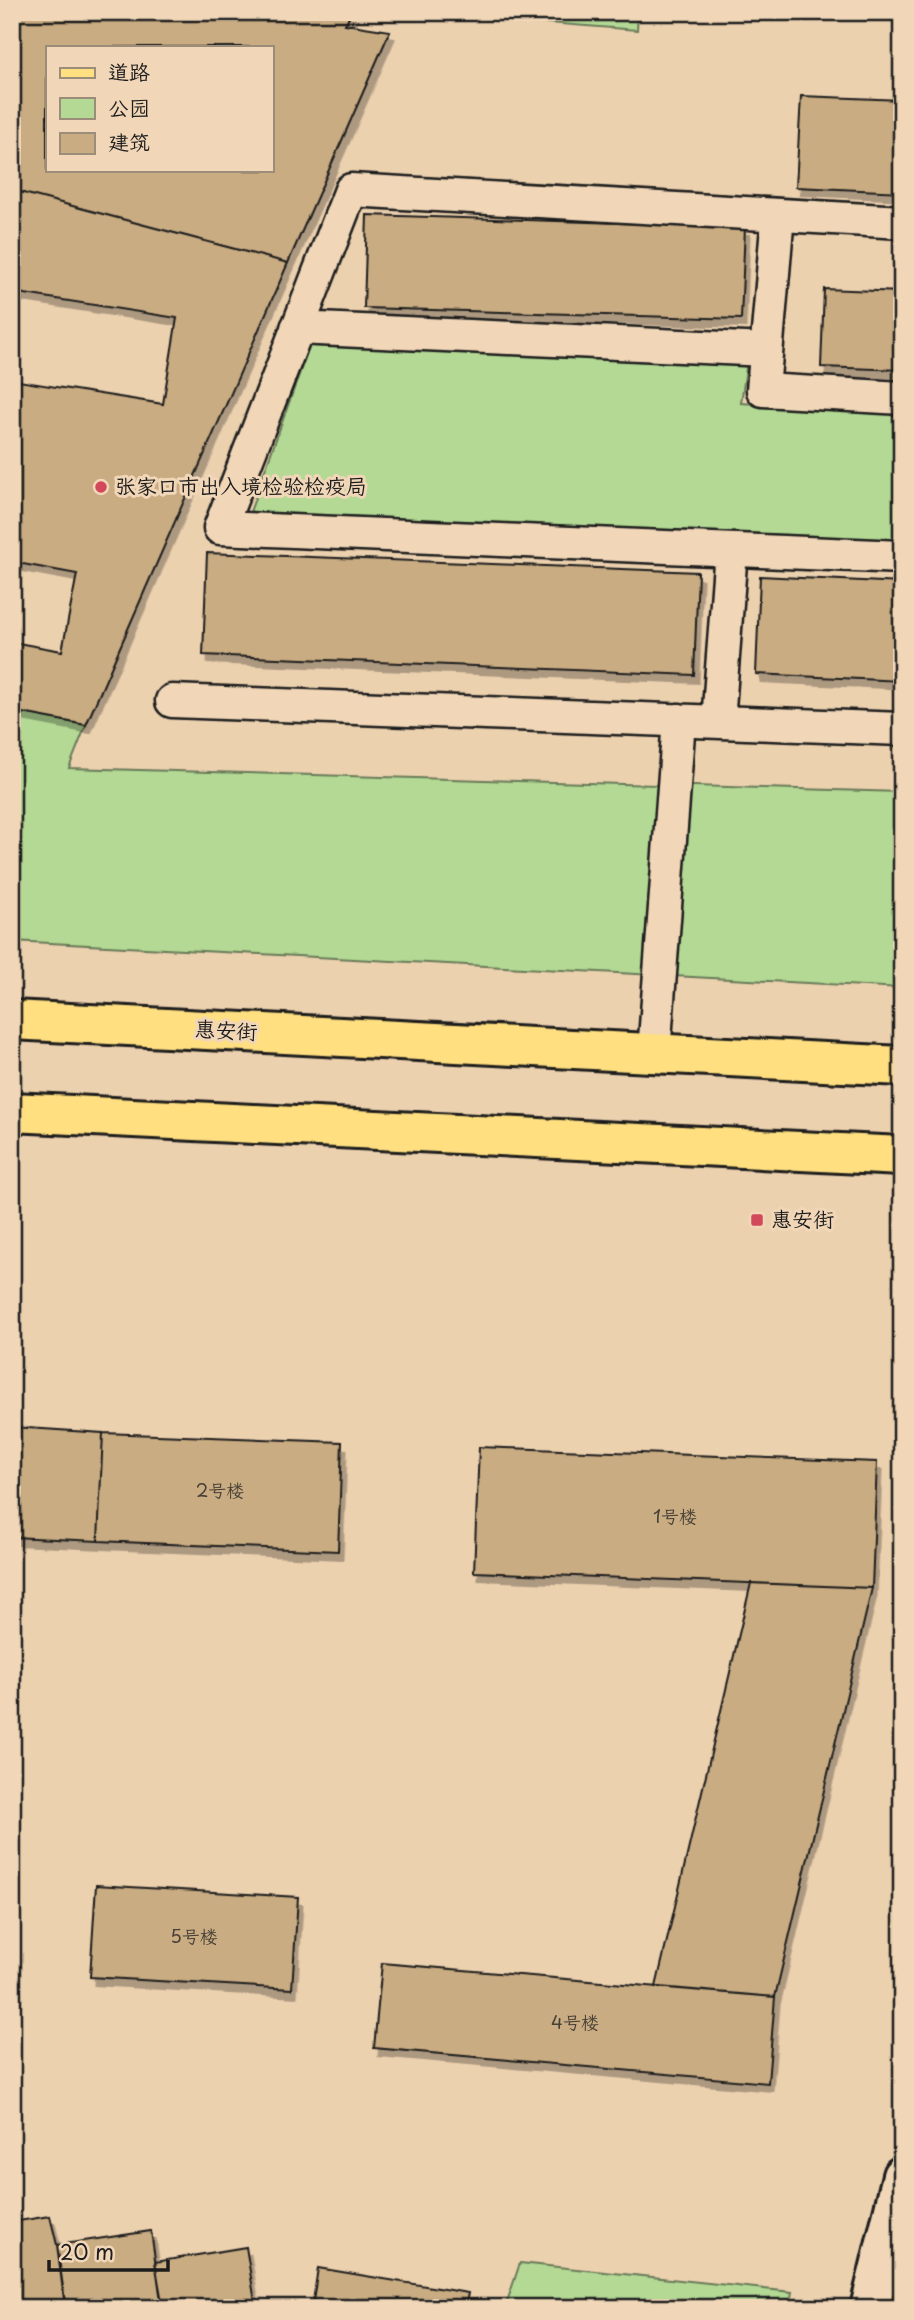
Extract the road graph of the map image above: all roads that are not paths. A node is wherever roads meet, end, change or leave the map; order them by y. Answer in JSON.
{"nodes":[{"id":1,"x":778,"y":215,"type":"junction"},
{"id":2,"x":902,"y":222,"type":"edge"},
{"id":3,"x":297,"y":328,"type":"junction"},
{"id":4,"x":766,"y":350,"type":"junction"},
{"id":5,"x":902,"y":398,"type":"edge"},
{"id":6,"x":731,"y":550,"type":"junction"},
{"id":7,"x":902,"y":557,"type":"edge"},
{"id":8,"x":172,"y":701,"type":"dead end"},
{"id":9,"x":679,"y":720,"type":"junction"},
{"id":10,"x":718,"y":722,"type":"junction"},
{"id":11,"x":902,"y":729,"type":"edge"},
{"id":12,"x":12,"y":1020,"type":"edge"},
{"id":13,"x":654,"y":1054,"type":"junction"},
{"id":14,"x":902,"y":1066,"type":"edge"},
{"id":15,"x":12,"y":1112,"type":"edge"},
{"id":16,"x":902,"y":1156,"type":"edge"},
{"id":17,"x":902,"y":2176,"type":"edge"},
{"id":18,"x":870,"y":2308,"type":"edge"}],
"edges":[{"from":1,"to":2,"type":"street"},
{"from":1,"to":3,"type":"street"},
{"from":1,"to":4,"type":"street"},
{"from":3,"to":4,"type":"street"},
{"from":3,"to":6,"type":"street"},
{"from":4,"to":5,"type":"street"},
{"from":6,"to":7,"type":"street"},
{"from":6,"to":10,"type":"street"},
{"from":8,"to":9,"type":"street"},
{"from":9,"to":10,"type":"street"},
{"from":9,"to":13,"type":"street"},
{"from":10,"to":11,"type":"street"},
{"from":12,"to":13,"type":"main road","name":"惠安街"},
{"from":13,"to":14,"type":"main road","name":"惠安街"},
{"from":15,"to":16,"type":"main road"},
{"from":17,"to":18,"type":"main road"}]}
